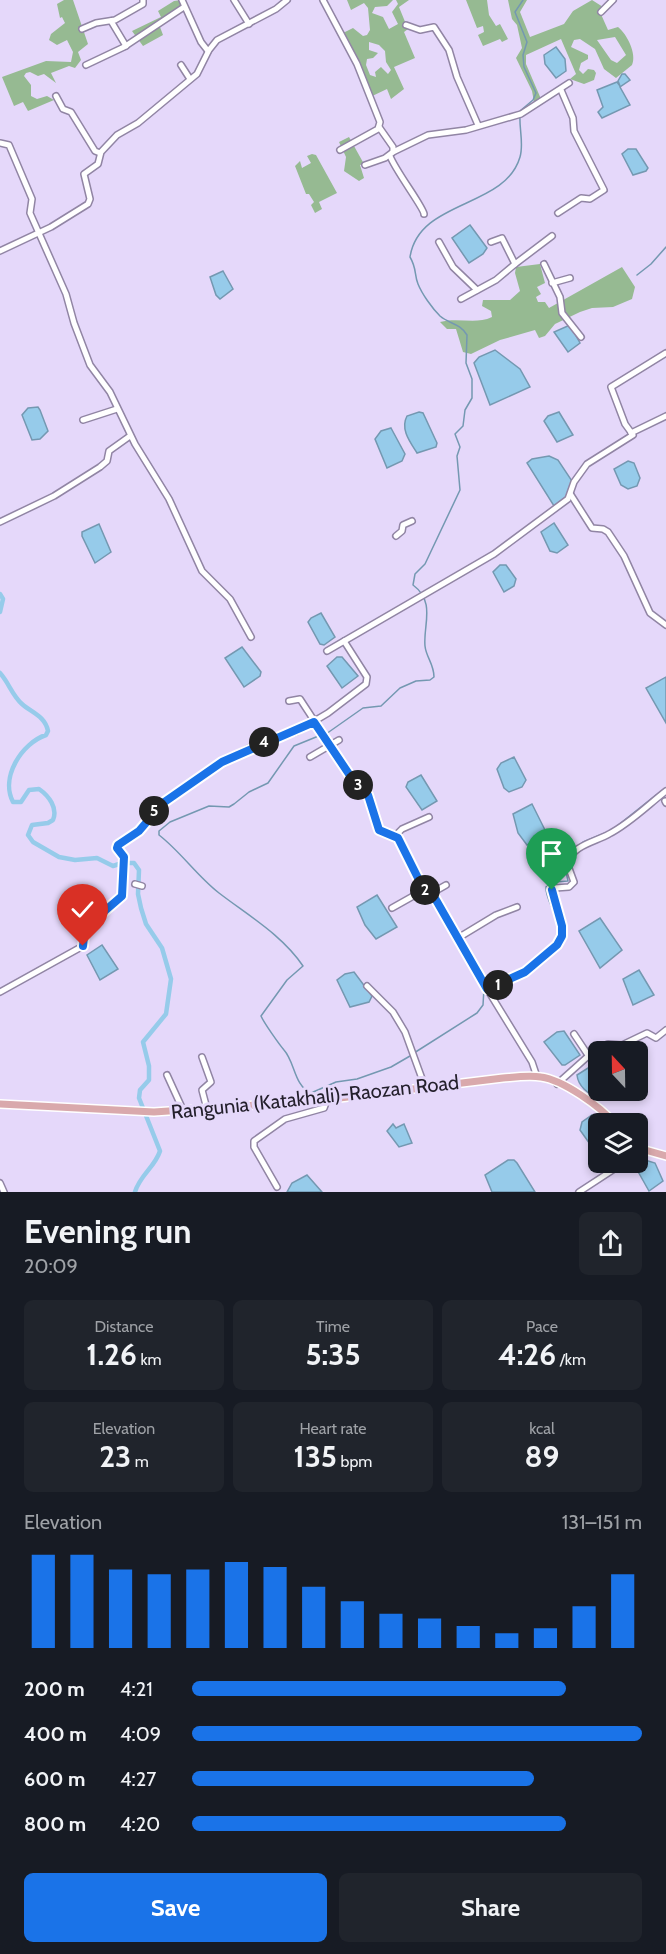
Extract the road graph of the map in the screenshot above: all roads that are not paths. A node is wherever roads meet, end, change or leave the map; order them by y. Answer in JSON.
{"nodes":[{"id":1,"x":143,"y":0,"type":"edge"},
{"id":2,"x":182,"y":0,"type":"edge"},
{"id":3,"x":234,"y":0,"type":"edge"},
{"id":4,"x":287,"y":0,"type":"edge"},
{"id":5,"x":323,"y":0,"type":"edge"},
{"id":6,"x":613,"y":0,"type":"edge"},
{"id":7,"x":184,"y":7,"type":"junction"},
{"id":8,"x":601,"y":12,"type":"dead end"},
{"id":9,"x":111,"y":21,"type":"junction"},
{"id":10,"x":249,"y":24,"type":"junction"},
{"id":11,"x":406,"y":25,"type":"dead end"},
{"id":12,"x":82,"y":29,"type":"dead end"},
{"id":13,"x":126,"y":46,"type":"junction"},
{"id":14,"x":208,"y":51,"type":"junction"},
{"id":15,"x":86,"y":65,"type":"dead end"},
{"id":16,"x":181,"y":65,"type":"dead end"},
{"id":17,"x":190,"y":80,"type":"junction"},
{"id":18,"x":569,"y":83,"type":"dead end"},
{"id":19,"x":561,"y":90,"type":"junction"},
{"id":20,"x":56,"y":96,"type":"dead end"},
{"id":21,"x":478,"y":125,"type":"junction"},
{"id":22,"x":380,"y":127,"type":"junction"},
{"id":23,"x":0,"y":143,"type":"edge"},
{"id":24,"x":340,"y":150,"type":"dead end"},
{"id":25,"x":100,"y":153,"type":"junction"},
{"id":26,"x":391,"y":154,"type":"junction"},
{"id":27,"x":365,"y":165,"type":"dead end"},
{"id":28,"x":558,"y":213,"type":"dead end"},
{"id":29,"x":424,"y":214,"type":"dead end"},
{"id":30,"x":39,"y":232,"type":"junction"},
{"id":31,"x":552,"y":236,"type":"dead end"},
{"id":32,"x":439,"y":242,"type":"dead end"},
{"id":33,"x":491,"y":242,"type":"dead end"},
{"id":34,"x":0,"y":251,"type":"edge"},
{"id":35,"x":515,"y":264,"type":"junction"},
{"id":36,"x":544,"y":264,"type":"dead end"},
{"id":37,"x":570,"y":278,"type":"dead end"},
{"id":38,"x":552,"y":283,"type":"junction"},
{"id":39,"x":477,"y":290,"type":"junction"},
{"id":40,"x":461,"y":299,"type":"dead end"},
{"id":41,"x":581,"y":338,"type":"dead end"},
{"id":42,"x":666,"y":353,"type":"edge"},
{"id":43,"x":117,"y":409,"type":"junction"},
{"id":44,"x":666,"y":416,"type":"edge"},
{"id":45,"x":83,"y":420,"type":"dead end"},
{"id":46,"x":631,"y":433,"type":"junction"},
{"id":47,"x":130,"y":436,"type":"junction"},
{"id":48,"x":571,"y":495,"type":"junction"},
{"id":49,"x":412,"y":521,"type":"dead end"},
{"id":50,"x":0,"y":522,"type":"edge"},
{"id":51,"x":396,"y":536,"type":"dead end"},
{"id":52,"x":666,"y":625,"type":"edge"},
{"id":53,"x":251,"y":637,"type":"dead end"},
{"id":54,"x":344,"y":640,"type":"junction"},
{"id":55,"x":327,"y":651,"type":"dead end"},
{"id":56,"x":290,"y":701,"type":"dead end"},
{"id":57,"x":314,"y":722,"type":"junction"},
{"id":58,"x":339,"y":740,"type":"dead end"},
{"id":59,"x":330,"y":745,"type":"junction"},
{"id":60,"x":310,"y":758,"type":"dead end"},
{"id":61,"x":666,"y":791,"type":"edge"},
{"id":62,"x":429,"y":816,"type":"dead end"},
{"id":63,"x":394,"y":837,"type":"junction"},
{"id":64,"x":446,"y":885,"type":"dead end"},
{"id":65,"x":424,"y":890,"type":"junction"},
{"id":66,"x":432,"y":893,"type":"junction"},
{"id":67,"x":517,"y":907,"type":"dead end"},
{"id":68,"x":392,"y":908,"type":"dead end"},
{"id":69,"x":458,"y":938,"type":"junction"},
{"id":70,"x":367,"y":986,"type":"dead end"},
{"id":71,"x":487,"y":989,"type":"junction"},
{"id":72,"x":0,"y":992,"type":"edge"},
{"id":73,"x":666,"y":1030,"type":"edge"},
{"id":74,"x":573,"y":1034,"type":"dead end"},
{"id":75,"x":630,"y":1041,"type":"edge"},
{"id":76,"x":588,"y":1055,"type":"joint"},
{"id":77,"x":202,"y":1057,"type":"dead end"},
{"id":78,"x":166,"y":1075,"type":"dead end"},
{"id":79,"x":537,"y":1077,"type":"junction"},
{"id":80,"x":557,"y":1083,"type":"junction"},
{"id":81,"x":425,"y":1087,"type":"junction"},
{"id":82,"x":327,"y":1100,"type":"junction"},
{"id":83,"x":0,"y":1104,"type":"edge"},
{"id":84,"x":207,"y":1108,"type":"junction"},
{"id":85,"x":183,"y":1110,"type":"junction"},
{"id":86,"x":605,"y":1113,"type":"edge"},
{"id":87,"x":648,"y":1152,"type":"edge"},
{"id":88,"x":666,"y":1156,"type":"edge"},
{"id":89,"x":608,"y":1173,"type":"edge"},
{"id":90,"x":0,"y":1183,"type":"edge"},
{"id":91,"x":277,"y":1187,"type":"dead end"},
{"id":92,"x":4,"y":1192,"type":"edge"},
{"id":93,"x":579,"y":1192,"type":"edge"}],
"edges":[{"from":1,"to":9,"type":"street"},
{"from":2,"to":7,"type":"street"},
{"from":3,"to":10,"type":"street"},
{"from":4,"to":10,"type":"street"},
{"from":5,"to":22,"type":"street"},
{"from":6,"to":8,"type":"street"},
{"from":7,"to":13,"type":"street"},
{"from":7,"to":14,"type":"street"},
{"from":9,"to":12,"type":"street"},
{"from":9,"to":13,"type":"street"},
{"from":10,"to":14,"type":"street"},
{"from":11,"to":21,"type":"street"},
{"from":13,"to":15,"type":"street"},
{"from":14,"to":17,"type":"street"},
{"from":16,"to":17,"type":"street"},
{"from":17,"to":25,"type":"street"},
{"from":18,"to":19,"type":"street"},
{"from":19,"to":21,"type":"street"},
{"from":19,"to":28,"type":"street"},
{"from":20,"to":25,"type":"street"},
{"from":21,"to":26,"type":"street"},
{"from":22,"to":24,"type":"street"},
{"from":22,"to":26,"type":"street"},
{"from":23,"to":30,"type":"street"},
{"from":25,"to":30,"type":"street"},
{"from":26,"to":27,"type":"street"},
{"from":26,"to":29,"type":"street"},
{"from":30,"to":34,"type":"street"},
{"from":30,"to":43,"type":"street"},
{"from":31,"to":35,"type":"street"},
{"from":32,"to":39,"type":"street"},
{"from":33,"to":35,"type":"street"},
{"from":35,"to":39,"type":"street"},
{"from":36,"to":38,"type":"street"},
{"from":37,"to":38,"type":"street"},
{"from":38,"to":41,"type":"street"},
{"from":39,"to":40,"type":"street"},
{"from":42,"to":46,"type":"street"},
{"from":43,"to":45,"type":"street"},
{"from":43,"to":47,"type":"street"},
{"from":44,"to":46,"type":"street"},
{"from":46,"to":48,"type":"street"},
{"from":47,"to":50,"type":"street"},
{"from":47,"to":53,"type":"street"},
{"from":48,"to":52,"type":"street"},
{"from":48,"to":54,"type":"street"},
{"from":49,"to":51,"type":"street"},
{"from":54,"to":55,"type":"street"},
{"from":54,"to":57,"type":"street"},
{"from":56,"to":57,"type":"street"},
{"from":57,"to":59,"type":"street"},
{"from":57,"to":72,"type":"street"},
{"from":58,"to":59,"type":"street"},
{"from":59,"to":60,"type":"street"},
{"from":59,"to":63,"type":"street"},
{"from":61,"to":71,"type":"street"},
{"from":62,"to":63,"type":"street"},
{"from":63,"to":65,"type":"street"},
{"from":64,"to":66,"type":"street"},
{"from":65,"to":66,"type":"street"},
{"from":65,"to":68,"type":"street"},
{"from":66,"to":69,"type":"street"},
{"from":67,"to":69,"type":"street"},
{"from":69,"to":71,"type":"street"},
{"from":70,"to":81,"type":"street"},
{"from":71,"to":79,"type":"street"},
{"from":73,"to":75,"type":"street"},
{"from":74,"to":76,"type":"street"},
{"from":76,"to":80,"type":"street"},
{"from":77,"to":84,"type":"street"},
{"from":78,"to":85,"type":"street"},
{"from":79,"to":80,"type":"main road","name":"Rangunia (Katakhali)-Raozan Road"},
{"from":79,"to":81,"type":"main road","name":"Rangunia (Katakhali)-Raozan Road"},
{"from":80,"to":86,"type":"main road","name":"Rangunia (Katakhali)-Raozan Road"},
{"from":81,"to":82,"type":"main road","name":"Rangunia (Katakhali)-Raozan Road"},
{"from":82,"to":84,"type":"main road","name":"Rangunia (Katakhali)-Raozan Road"},
{"from":82,"to":91,"type":"street"},
{"from":83,"to":85,"type":"main road","name":"Rangunia (Katakhali)-Raozan Road"},
{"from":84,"to":85,"type":"main road","name":"Rangunia (Katakhali)-Raozan Road"},
{"from":87,"to":88,"type":"main road"},
{"from":89,"to":93,"type":"street"},
{"from":90,"to":92,"type":"street"}]}
